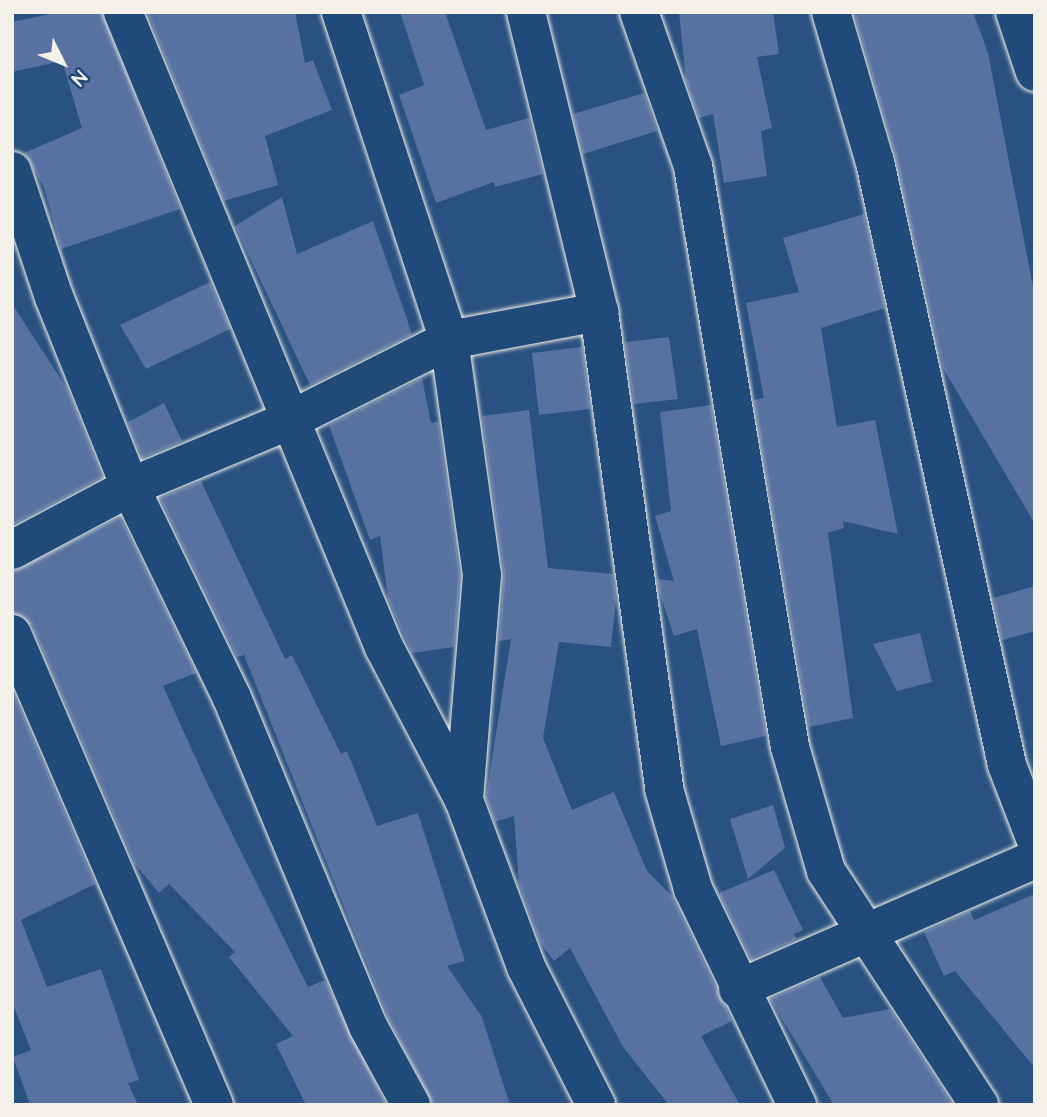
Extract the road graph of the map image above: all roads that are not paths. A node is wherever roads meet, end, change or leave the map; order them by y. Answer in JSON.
{"nodes":[{"id":1,"x":123,"y":12,"type":"edge"},
{"id":2,"x":341,"y":12,"type":"edge"},
{"id":3,"x":526,"y":12,"type":"edge"},
{"id":4,"x":639,"y":12,"type":"edge"},
{"id":5,"x":831,"y":12,"type":"edge"},
{"id":6,"x":1015,"y":12,"type":"edge"},
{"id":7,"x":1035,"y":72,"type":"edge"},
{"id":8,"x":12,"y":171,"type":"edge"},
{"id":9,"x":599,"y":312,"type":"junction"},
{"id":10,"x":449,"y":340,"type":"junction"},
{"id":11,"x":290,"y":419,"type":"junction"},
{"id":12,"x":130,"y":487,"type":"junction"},
{"id":13,"x":12,"y":550,"type":"edge"},
{"id":14,"x":12,"y":634,"type":"edge"},
{"id":15,"x":1021,"y":757,"type":"edge"},
{"id":16,"x":464,"y":800,"type":"junction"},
{"id":17,"x":1035,"y":838,"type":"edge"},
{"id":18,"x":1035,"y":859,"type":"edge"},
{"id":19,"x":864,"y":934,"type":"junction"},
{"id":20,"x":738,"y":989,"type":"junction"},
{"id":21,"x":214,"y":1105,"type":"edge"},
{"id":22,"x":411,"y":1105,"type":"edge"},
{"id":23,"x":596,"y":1105,"type":"edge"},
{"id":24,"x":796,"y":1105,"type":"edge"},
{"id":25,"x":979,"y":1105,"type":"edge"}],
"edges":[{"from":1,"to":11,"type":"street"},
{"from":2,"to":10,"type":"street"},
{"from":3,"to":9,"type":"street"},
{"from":4,"to":19,"type":"street"},
{"from":5,"to":15,"type":"street"},
{"from":6,"to":7,"type":"street"},
{"from":8,"to":12,"type":"street"},
{"from":9,"to":10,"type":"street"},
{"from":9,"to":20,"type":"street"},
{"from":10,"to":11,"type":"street"},
{"from":10,"to":16,"type":"street"},
{"from":11,"to":12,"type":"street"},
{"from":11,"to":16,"type":"street"},
{"from":12,"to":13,"type":"street"},
{"from":12,"to":22,"type":"street"},
{"from":14,"to":21,"type":"street"},
{"from":15,"to":17,"type":"street"},
{"from":16,"to":23,"type":"street"},
{"from":18,"to":19,"type":"street"},
{"from":19,"to":20,"type":"street"},
{"from":19,"to":25,"type":"street"},
{"from":20,"to":24,"type":"street"}]}
